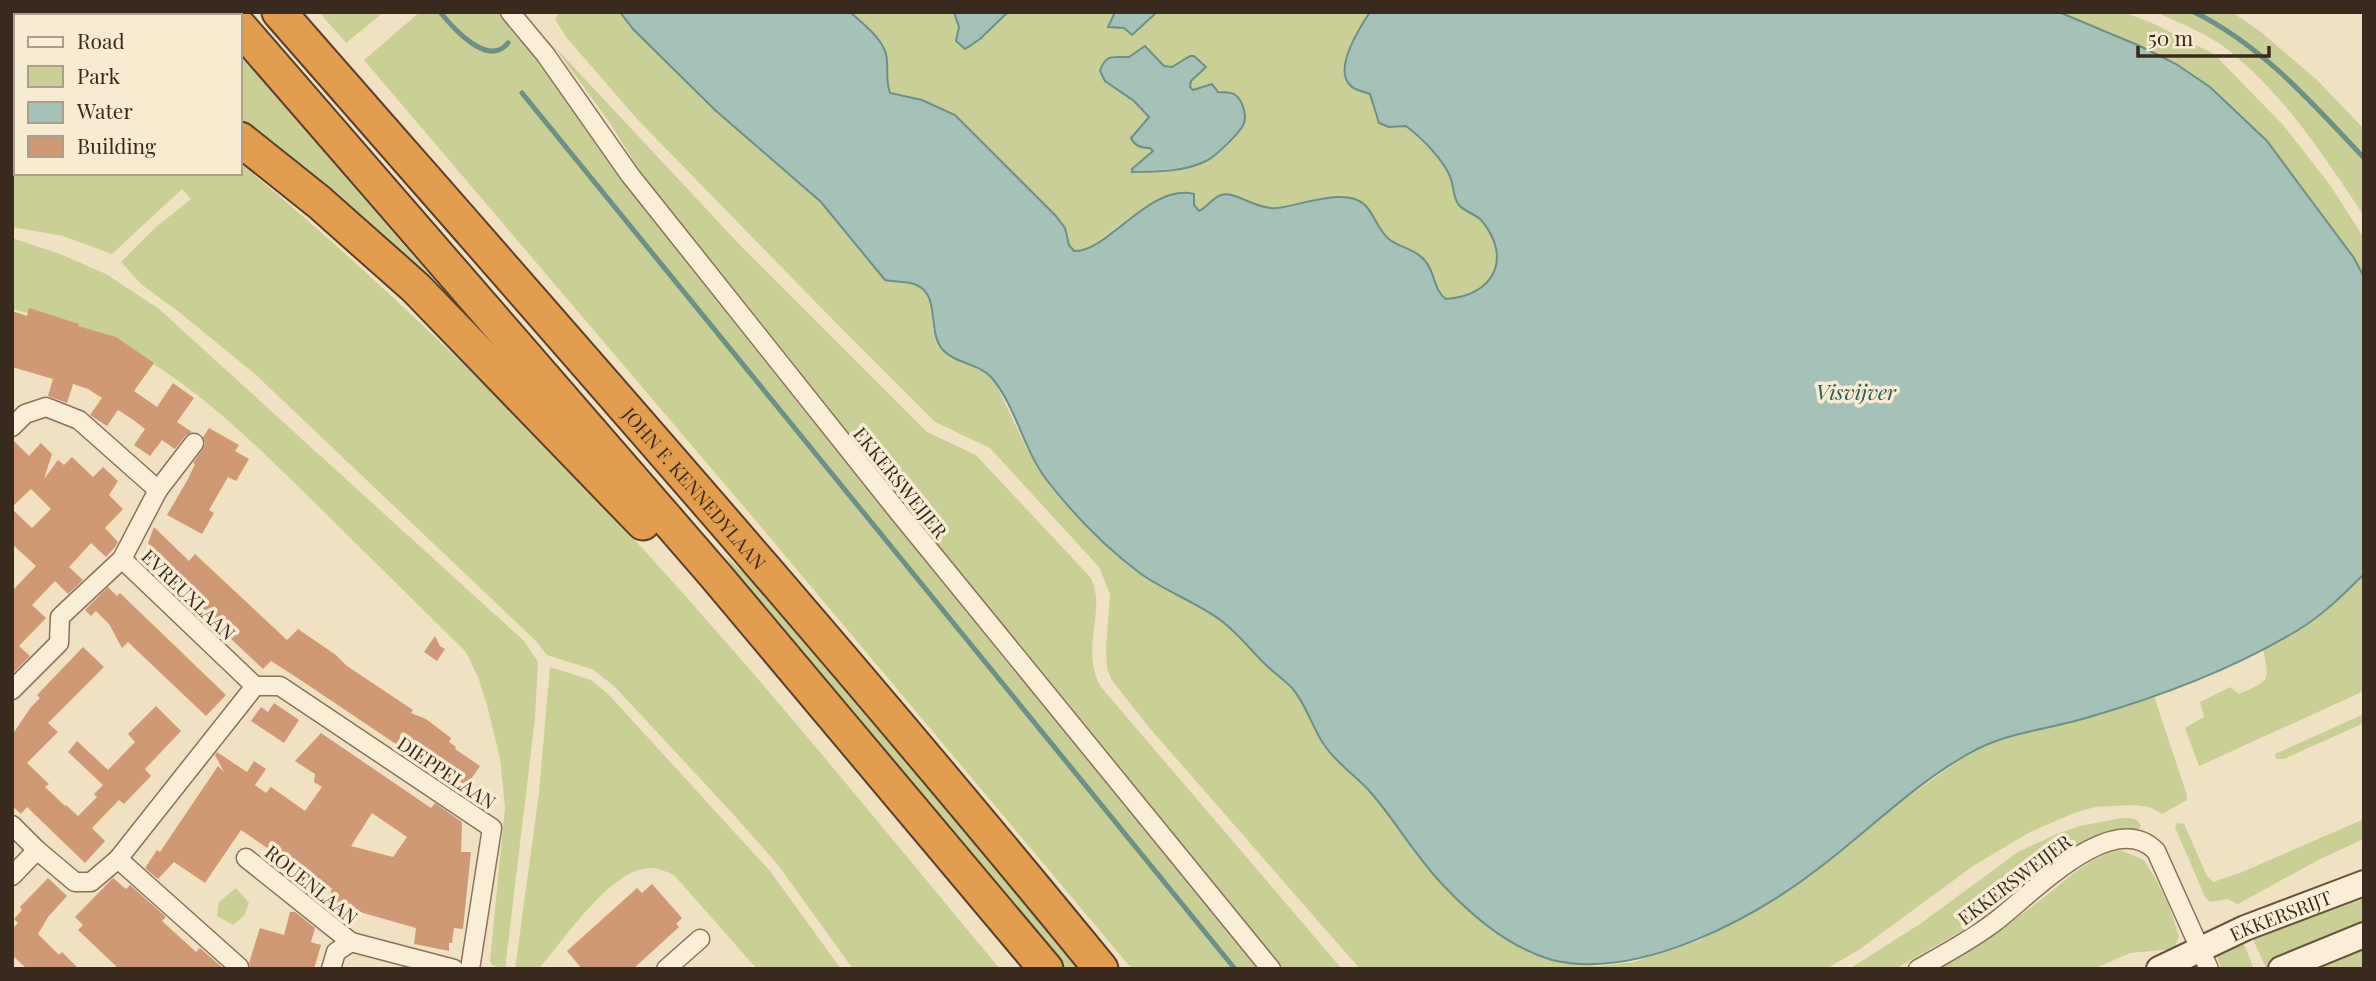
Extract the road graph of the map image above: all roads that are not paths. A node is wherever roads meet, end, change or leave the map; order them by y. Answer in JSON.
{"nodes":[{"id":1,"x":279,"y":12,"type":"edge"},
{"id":2,"x":510,"y":12,"type":"edge"},
{"id":3,"x":242,"y":29,"type":"edge"},
{"id":4,"x":242,"y":141,"type":"edge"},
{"id":5,"x":12,"y":427,"type":"edge"},
{"id":6,"x":194,"y":443,"type":"dead end"},
{"id":7,"x":158,"y":490,"type":"junction"},
{"id":8,"x":122,"y":559,"type":"junction"},
{"id":9,"x":255,"y":686,"type":"junction"},
{"id":10,"x":12,"y":690,"type":"edge"},
{"id":11,"x":871,"y":760,"type":"junction"},
{"id":12,"x":12,"y":825,"type":"edge"},
{"id":13,"x":37,"y":850,"type":"junction"},
{"id":14,"x":246,"y":858,"type":"dead end"},
{"id":15,"x":118,"y":859,"type":"junction"},
{"id":16,"x":12,"y":876,"type":"edge"},
{"id":17,"x":2364,"y":883,"type":"edge"},
{"id":18,"x":2364,"y":935,"type":"edge"},
{"id":19,"x":700,"y":939,"type":"dead end"},
{"id":20,"x":351,"y":942,"type":"junction"},
{"id":21,"x":2204,"y":958,"type":"edge"},
{"id":22,"x":239,"y":967,"type":"edge"},
{"id":23,"x":331,"y":969,"type":"edge"},
{"id":24,"x":454,"y":969,"type":"edge"},
{"id":25,"x":470,"y":969,"type":"edge"},
{"id":26,"x":666,"y":969,"type":"edge"},
{"id":27,"x":1046,"y":969,"type":"edge"},
{"id":28,"x":1101,"y":969,"type":"edge"},
{"id":29,"x":1271,"y":969,"type":"edge"},
{"id":30,"x":1918,"y":969,"type":"edge"},
{"id":31,"x":2159,"y":969,"type":"edge"},
{"id":32,"x":2281,"y":969,"type":"edge"}],
"edges":[{"from":1,"to":28,"type":"highway","name":"JOHN F. KENNEDYLAAN"},
{"from":2,"to":29,"type":"street","name":"EKKERSWEIJER"},
{"from":3,"to":11,"type":"highway","name":"JOHN F. KENNEDYLAAN"},
{"from":4,"to":11,"type":"highway"},
{"from":5,"to":7,"type":"street"},
{"from":6,"to":7,"type":"street","name":"EVREUXLAAN"},
{"from":7,"to":8,"type":"street","name":"EVREUXLAAN"},
{"from":8,"to":9,"type":"street","name":"EVREUXLAAN"},
{"from":8,"to":10,"type":"street"},
{"from":9,"to":15,"type":"street"},
{"from":9,"to":25,"type":"street","name":"DIEPPELAAN"},
{"from":11,"to":27,"type":"highway","name":"JOHN F. KENNEDYLAAN"},
{"from":12,"to":13,"type":"street"},
{"from":13,"to":15,"type":"street"},
{"from":13,"to":16,"type":"street"},
{"from":14,"to":20,"type":"street","name":"ROUENLAAN"},
{"from":15,"to":22,"type":"street"},
{"from":17,"to":21,"type":"main road","name":"EKKERSRIJT"},
{"from":18,"to":32,"type":"main road"},
{"from":19,"to":26,"type":"street"},
{"from":20,"to":23,"type":"street","name":"ROUENLAAN"},
{"from":20,"to":24,"type":"street","name":"ROUENLAAN"},
{"from":21,"to":30,"type":"street","name":"EKKERSWEIJER"},
{"from":21,"to":31,"type":"main road","name":"EKKERSRIJT"}]}
